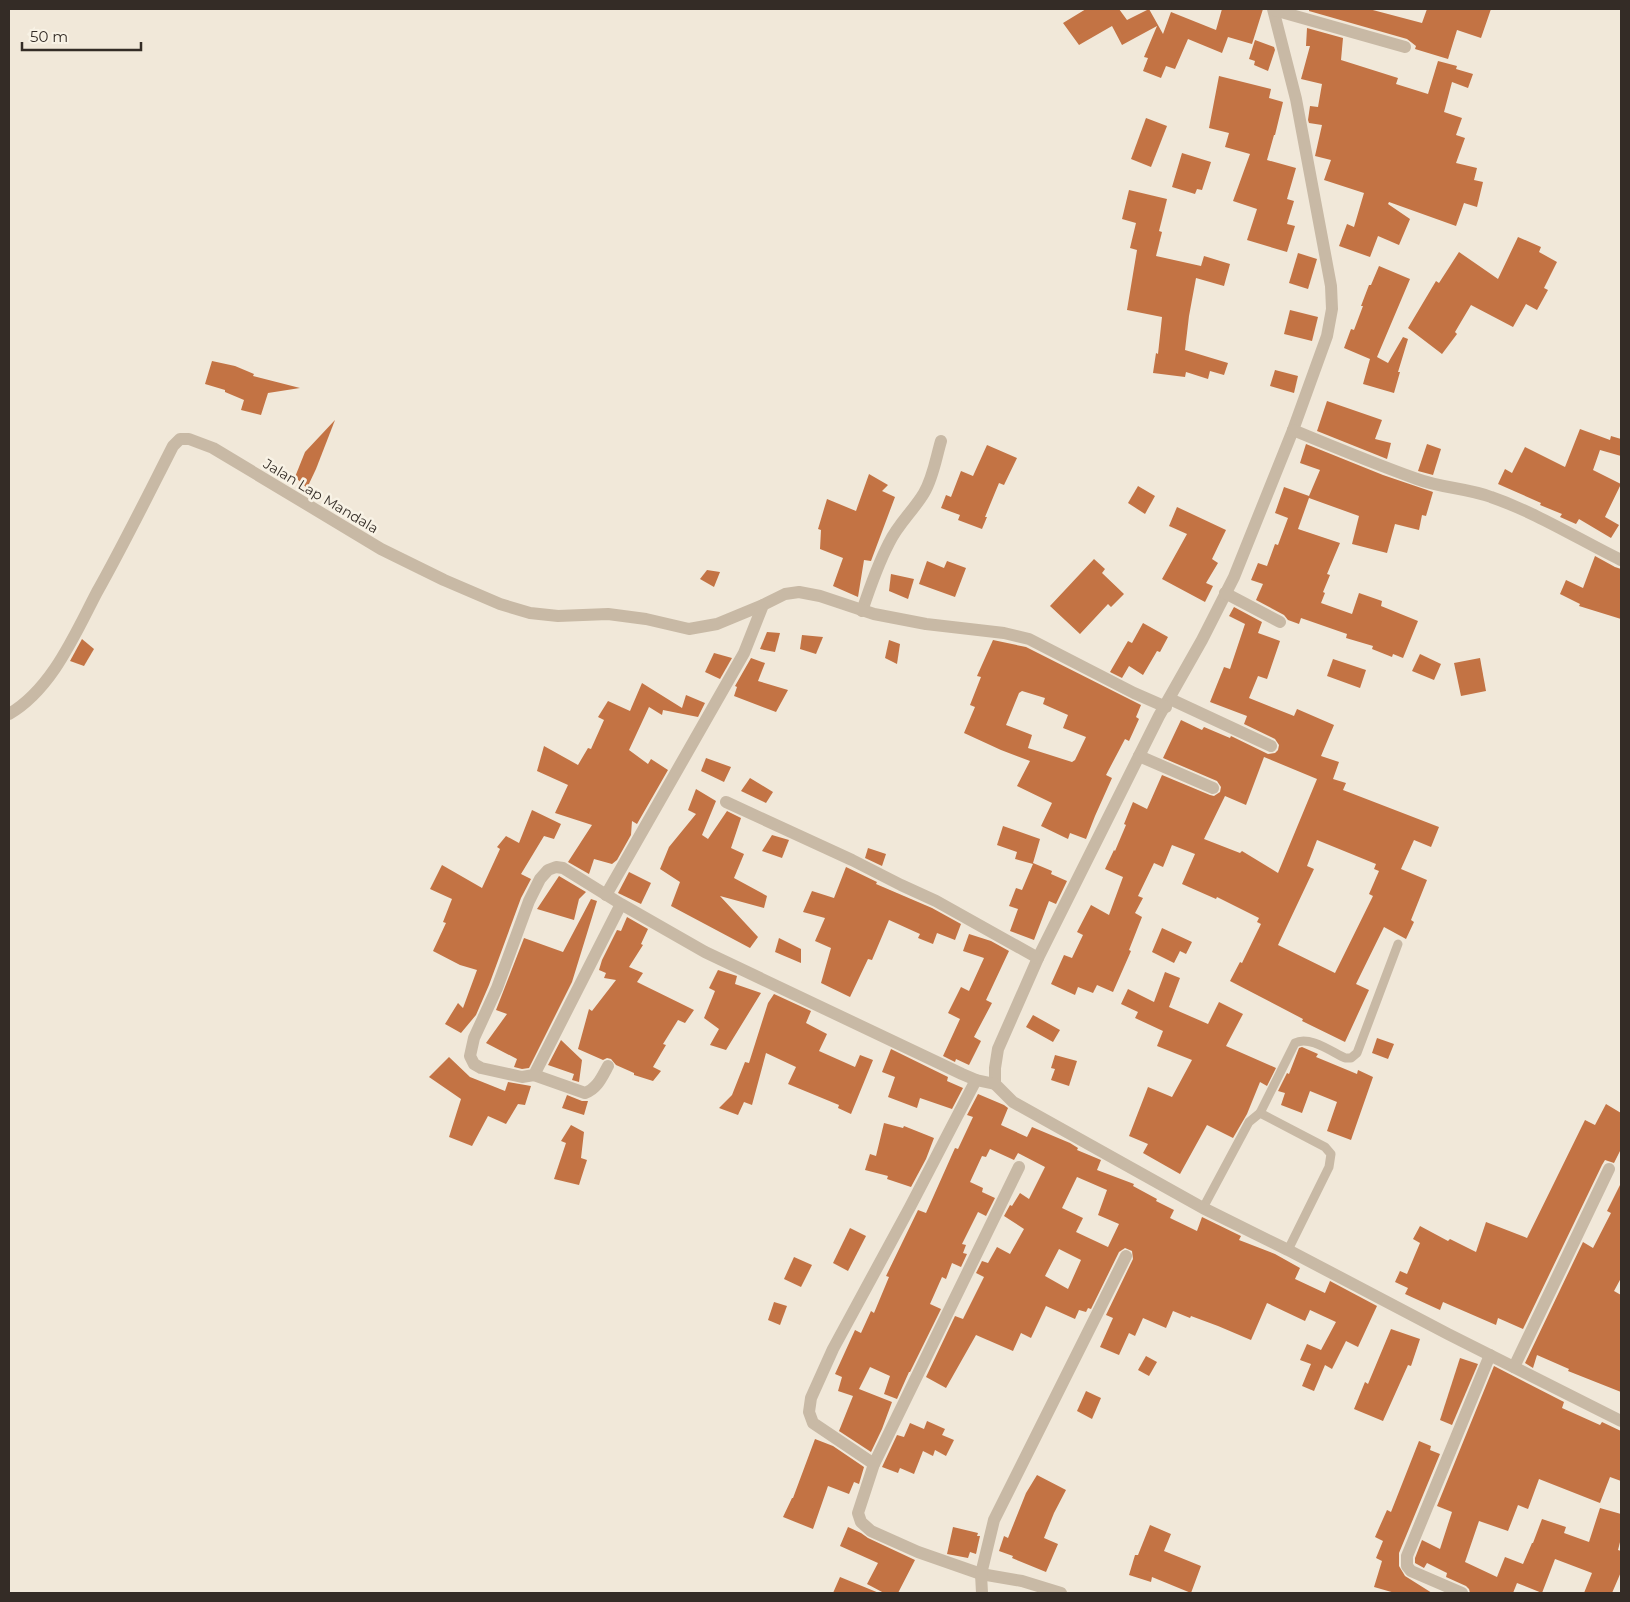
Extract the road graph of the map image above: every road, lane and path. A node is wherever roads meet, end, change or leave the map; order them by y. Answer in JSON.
{"nodes":[{"id":1,"x":1274,"y":9,"type":"edge"},
{"id":2,"x":1405,"y":47,"type":"dead end"},
{"id":3,"x":1293,"y":430,"type":"junction"},
{"id":4,"x":940,"y":442,"type":"dead end"},
{"id":5,"x":1621,"y":560,"type":"edge"},
{"id":6,"x":1225,"y":594,"type":"junction"},
{"id":7,"x":763,"y":605,"type":"junction"},
{"id":8,"x":862,"y":611,"type":"junction"},
{"id":9,"x":1280,"y":622,"type":"dead end"},
{"id":10,"x":1168,"y":703,"type":"junction"},
{"id":11,"x":9,"y":714,"type":"edge"},
{"id":12,"x":1271,"y":746,"type":"dead end"},
{"id":13,"x":1140,"y":756,"type":"junction"},
{"id":14,"x":1213,"y":788,"type":"dead end"},
{"id":15,"x":726,"y":802,"type":"dead end"},
{"id":16,"x":606,"y":895,"type":"junction"},
{"id":17,"x":621,"y":904,"type":"junction"},
{"id":18,"x":1398,"y":944,"type":"dead end"},
{"id":19,"x":1038,"y":958,"type":"junction"},
{"id":20,"x":608,"y":1066,"type":"dead end"},
{"id":21,"x":534,"y":1075,"type":"junction"},
{"id":22,"x":976,"y":1080,"type":"junction"},
{"id":23,"x":995,"y":1084,"type":"junction"},
{"id":24,"x":1260,"y":1113,"type":"junction"},
{"id":25,"x":1019,"y":1167,"type":"dead end"},
{"id":26,"x":1608,"y":1170,"type":"dead end"},
{"id":27,"x":1204,"y":1208,"type":"junction"},
{"id":28,"x":1288,"y":1250,"type":"junction"},
{"id":29,"x":1126,"y":1256,"type":"dead end"},
{"id":30,"x":1490,"y":1356,"type":"junction"},
{"id":31,"x":1514,"y":1367,"type":"junction"},
{"id":32,"x":1621,"y":1421,"type":"edge"},
{"id":33,"x":874,"y":1464,"type":"junction"},
{"id":34,"x":981,"y":1574,"type":"junction"},
{"id":35,"x":982,"y":1593,"type":"edge"},
{"id":36,"x":1061,"y":1593,"type":"edge"},
{"id":37,"x":1462,"y":1593,"type":"edge"}],
"edges":[{"from":1,"to":2,"type":"street"},
{"from":1,"to":3,"type":"street"},
{"from":3,"to":5,"type":"street"},
{"from":3,"to":6,"type":"street"},
{"from":4,"to":8,"type":"street"},
{"from":6,"to":9,"type":"street"},
{"from":6,"to":10,"type":"street"},
{"from":7,"to":8,"type":"street"},
{"from":7,"to":11,"type":"street","name":"Jalan Lap Mandala"},
{"from":7,"to":16,"type":"street"},
{"from":8,"to":10,"type":"street"},
{"from":10,"to":12,"type":"street"},
{"from":10,"to":13,"type":"street"},
{"from":13,"to":14,"type":"street"},
{"from":13,"to":19,"type":"street"},
{"from":15,"to":19,"type":"street"},
{"from":16,"to":17,"type":"street"},
{"from":16,"to":21,"type":"street"},
{"from":17,"to":21,"type":"street"},
{"from":17,"to":22,"type":"street"},
{"from":18,"to":24,"type":"lane"},
{"from":19,"to":23,"type":"street"},
{"from":20,"to":21,"type":"street"},
{"from":22,"to":23,"type":"street"},
{"from":22,"to":33,"type":"street"},
{"from":23,"to":27,"type":"street"},
{"from":24,"to":27,"type":"lane"},
{"from":24,"to":28,"type":"lane"},
{"from":25,"to":33,"type":"street"},
{"from":26,"to":31,"type":"street"},
{"from":27,"to":28,"type":"street"},
{"from":28,"to":30,"type":"street"},
{"from":29,"to":34,"type":"street"},
{"from":30,"to":31,"type":"street"},
{"from":30,"to":37,"type":"street"},
{"from":31,"to":32,"type":"street"},
{"from":33,"to":34,"type":"street"},
{"from":34,"to":35,"type":"street"},
{"from":34,"to":36,"type":"street"}]}
